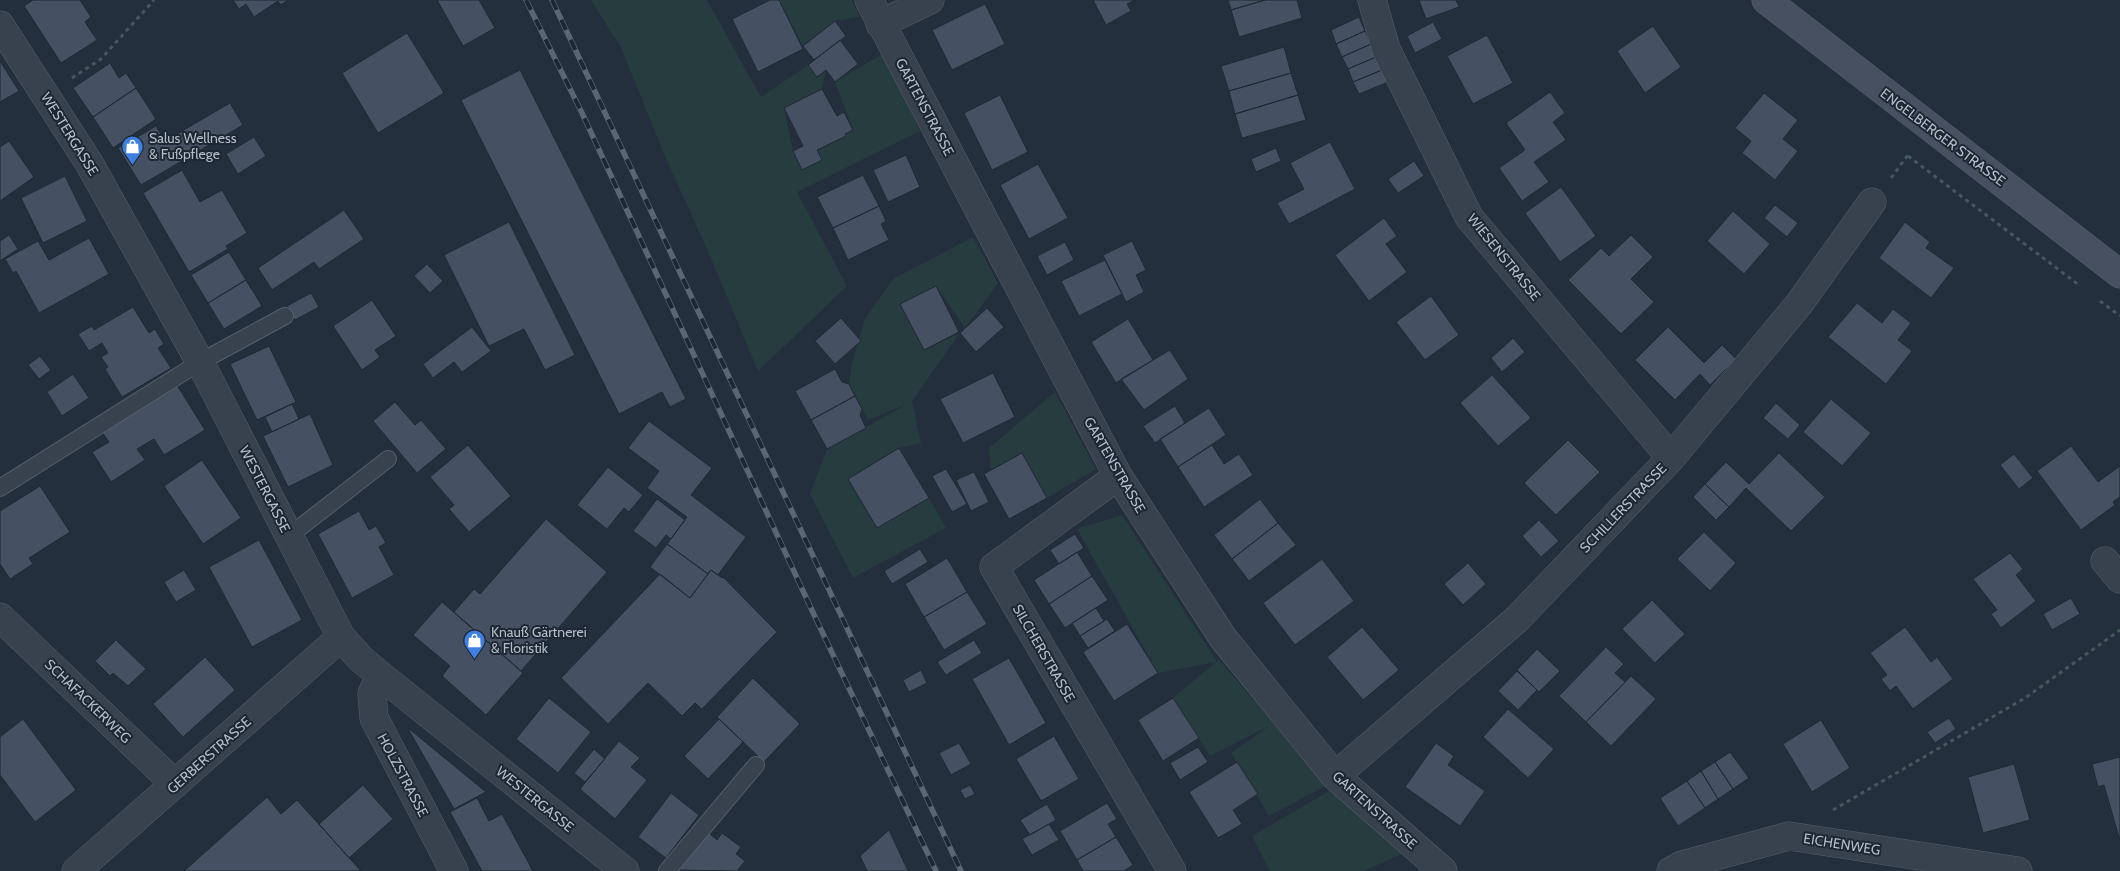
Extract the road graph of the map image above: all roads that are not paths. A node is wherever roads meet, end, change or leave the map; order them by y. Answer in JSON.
{"nodes":[{"id":1,"x":930,"y":0,"type":"edge"},
{"id":2,"x":1372,"y":0,"type":"edge"},
{"id":3,"x":1766,"y":0,"type":"edge"},
{"id":4,"x":874,"y":12,"type":"edge"},
{"id":5,"x":0,"y":25,"type":"edge"},
{"id":6,"x":1872,"y":202,"type":"road end"},
{"id":7,"x":2120,"y":274,"type":"edge"},
{"id":8,"x":285,"y":316,"type":"dead end"},
{"id":9,"x":200,"y":362,"type":"junction"},
{"id":10,"x":1671,"y":458,"type":"junction"},
{"id":11,"x":388,"y":459,"type":"dead end"},
{"id":12,"x":1118,"y":476,"type":"junction"},
{"id":13,"x":0,"y":488,"type":"edge"},
{"id":14,"x":289,"y":536,"type":"junction"},
{"id":15,"x":0,"y":617,"type":"edge"},
{"id":16,"x":341,"y":637,"type":"junction"},
{"id":17,"x":380,"y":674,"type":"junction"},
{"id":18,"x":756,"y":765,"type":"dead end"},
{"id":19,"x":1335,"y":776,"type":"junction"},
{"id":20,"x":175,"y":784,"type":"junction"},
{"id":21,"x":76,"y":871,"type":"edge"},
{"id":22,"x":454,"y":871,"type":"edge"},
{"id":23,"x":625,"y":871,"type":"edge"},
{"id":24,"x":667,"y":871,"type":"edge"},
{"id":25,"x":1172,"y":871,"type":"edge"},
{"id":26,"x":1443,"y":871,"type":"edge"},
{"id":27,"x":1670,"y":871,"type":"edge"},
{"id":28,"x":2018,"y":871,"type":"edge"}],
"edges":[{"from":1,"to":4,"type":"street"},
{"from":2,"to":10,"type":"street","name":"WIESENSTRASSE"},
{"from":3,"to":7,"type":"main road","name":"ENGELBERGER STRASSE"},
{"from":4,"to":12,"type":"street","name":"GARTENSTRASSE"},
{"from":5,"to":9,"type":"street","name":"WESTERGASSE"},
{"from":6,"to":10,"type":"street","name":"SCHILLERSTRASSE"},
{"from":8,"to":9,"type":"lane"},
{"from":9,"to":13,"type":"lane"},
{"from":9,"to":14,"type":"street","name":"WESTERGASSE"},
{"from":10,"to":19,"type":"street","name":"SCHILLERSTRASSE"},
{"from":11,"to":14,"type":"lane"},
{"from":12,"to":19,"type":"street","name":"GARTENSTRASSE"},
{"from":12,"to":25,"type":"street","name":"SILCHERSTRASSE"},
{"from":14,"to":16,"type":"street","name":"WESTERGASSE"},
{"from":15,"to":20,"type":"street","name":"SCHAFACKERWEG"},
{"from":16,"to":17,"type":"street","name":"WESTERGASSE"},
{"from":16,"to":20,"type":"street","name":"GERBERSTRASSE"},
{"from":17,"to":22,"type":"street","name":"HOLZSTRASSE"},
{"from":17,"to":23,"type":"street","name":"WESTERGASSE"},
{"from":18,"to":24,"type":"lane"},
{"from":19,"to":26,"type":"street","name":"GARTENSTRASSE"},
{"from":20,"to":21,"type":"street","name":"GERBERSTRASSE"},
{"from":27,"to":28,"type":"street","name":"EICHENWEG"}]}
